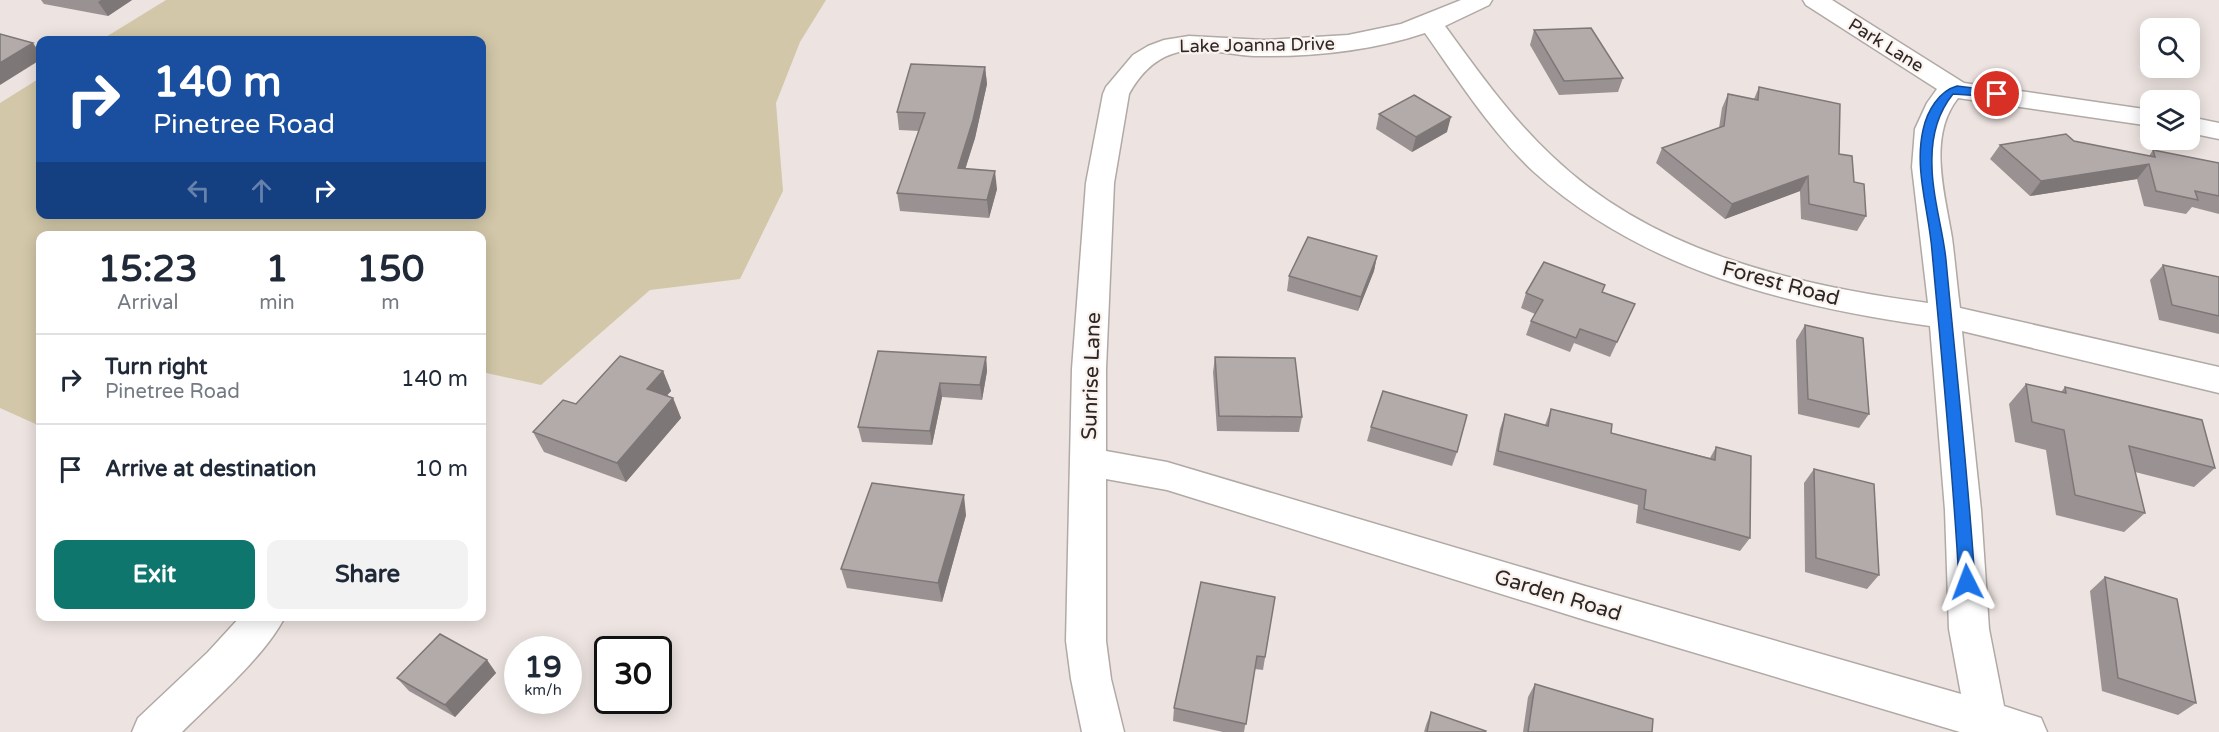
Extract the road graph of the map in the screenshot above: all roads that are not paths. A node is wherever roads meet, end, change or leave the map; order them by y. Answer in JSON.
{"nodes":[{"id":1,"x":1480,"y":0,"type":"edge"},
{"id":2,"x":1815,"y":0,"type":"edge"},
{"id":3,"x":1431,"y":23,"type":"junction"},
{"id":4,"x":1170,"y":47,"type":"joint"},
{"id":5,"x":1957,"y":90,"type":"junction"},
{"id":6,"x":2140,"y":116,"type":"edge"},
{"id":7,"x":2200,"y":128,"type":"edge"},
{"id":8,"x":2219,"y":131,"type":"edge"},
{"id":9,"x":1945,"y":317,"type":"junction"},
{"id":10,"x":2219,"y":380,"type":"edge"},
{"id":11,"x":1089,"y":462,"type":"junction"},
{"id":12,"x":262,"y":621,"type":"edge"},
{"id":13,"x":1986,"y":721,"type":"junction"},
{"id":14,"x":153,"y":732,"type":"edge"},
{"id":15,"x":1103,"y":732,"type":"edge"},
{"id":16,"x":2026,"y":732,"type":"edge"}],
"edges":[{"from":1,"to":3,"type":"street","name":"Lake Joanna Drive"},
{"from":2,"to":5,"type":"street","name":"Park Lane"},
{"from":3,"to":4,"type":"street","name":"Lake Joanna Drive"},
{"from":3,"to":9,"type":"street","name":"Forest Road"},
{"from":4,"to":11,"type":"street","name":"Sunrise Lane"},
{"from":5,"to":6,"type":"street"},
{"from":5,"to":9,"type":"street"},
{"from":7,"to":8,"type":"street"},
{"from":9,"to":10,"type":"street","name":"Forest Road"},
{"from":9,"to":13,"type":"street"},
{"from":11,"to":13,"type":"street","name":"Garden Road"},
{"from":11,"to":15,"type":"street","name":"Sunrise Lane"},
{"from":12,"to":14,"type":"street"},
{"from":13,"to":16,"type":"street","name":"Garden Road"}]}
